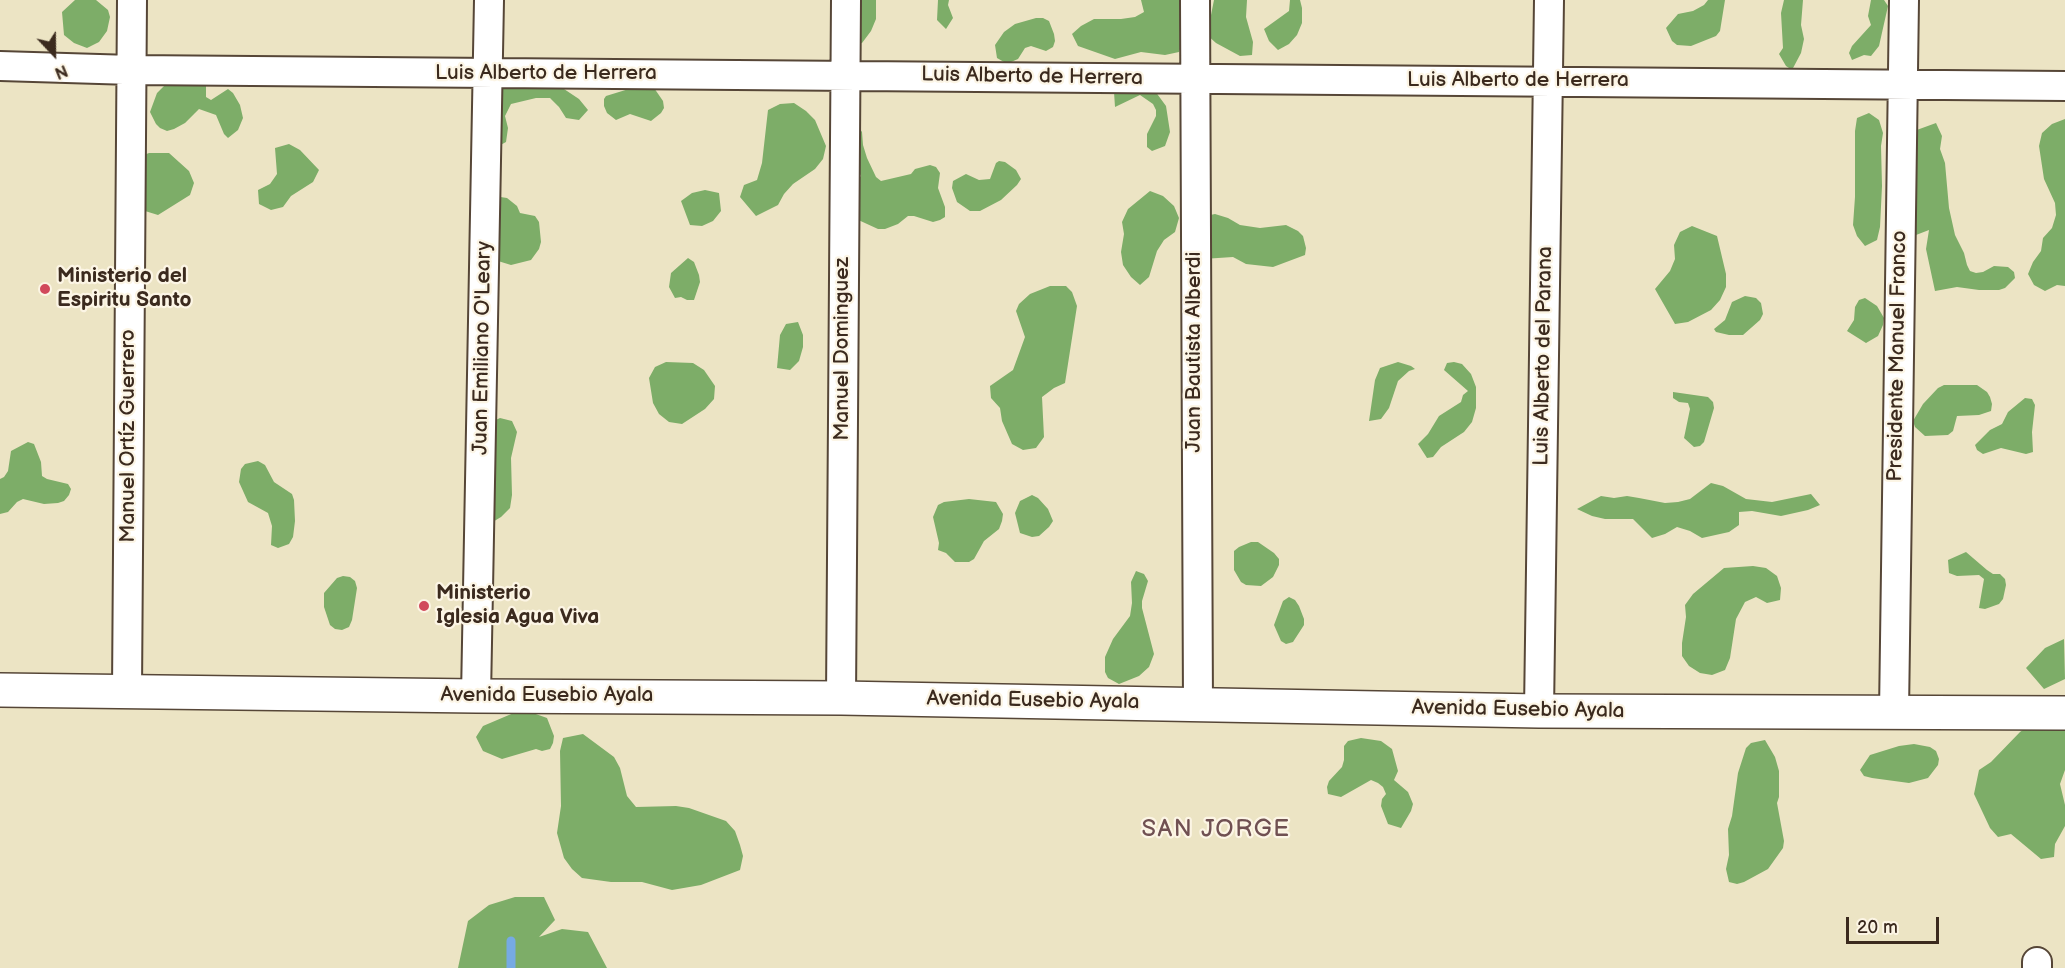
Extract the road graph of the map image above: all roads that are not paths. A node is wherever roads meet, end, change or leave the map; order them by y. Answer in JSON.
{"nodes":[{"id":1,"x":132,"y":0,"type":"edge"},
{"id":2,"x":489,"y":0,"type":"edge"},
{"id":3,"x":846,"y":0,"type":"edge"},
{"id":4,"x":1195,"y":0,"type":"edge"},
{"id":5,"x":1549,"y":0,"type":"edge"},
{"id":6,"x":1904,"y":0,"type":"edge"},
{"id":7,"x":0,"y":66,"type":"edge"},
{"id":8,"x":132,"y":70,"type":"junction"},
{"id":9,"x":488,"y":73,"type":"junction"},
{"id":10,"x":845,"y":76,"type":"junction"},
{"id":11,"x":1194,"y":79,"type":"junction"},
{"id":12,"x":1548,"y":81,"type":"junction"},
{"id":13,"x":1902,"y":85,"type":"junction"},
{"id":14,"x":2065,"y":86,"type":"edge"},
{"id":15,"x":0,"y":690,"type":"edge"},
{"id":16,"x":127,"y":691,"type":"junction"},
{"id":17,"x":476,"y":696,"type":"junction"},
{"id":18,"x":841,"y":698,"type":"junction"},
{"id":19,"x":1198,"y":704,"type":"junction"},
{"id":20,"x":1539,"y":711,"type":"junction"},
{"id":21,"x":1894,"y":712,"type":"junction"},
{"id":22,"x":2065,"y":713,"type":"edge"}],
"edges":[{"from":1,"to":8,"type":"street","name":"Manuel Ortíz Guerrero"},
{"from":2,"to":9,"type":"street","name":"Juan Emiliano O'Leary"},
{"from":3,"to":10,"type":"street","name":"Manuel Dominguez"},
{"from":4,"to":11,"type":"street","name":"Juan Bautista Alberdi"},
{"from":5,"to":12,"type":"street","name":"Luis Alberto del Parana"},
{"from":6,"to":13,"type":"street","name":"Presidente Manuel Franco"},
{"from":7,"to":8,"type":"street","name":"Luis Alberto de Herrera"},
{"from":8,"to":9,"type":"street","name":"Luis Alberto de Herrera"},
{"from":8,"to":16,"type":"street","name":"Manuel Ortíz Guerrero"},
{"from":9,"to":10,"type":"street","name":"Luis Alberto de Herrera"},
{"from":9,"to":17,"type":"street","name":"Juan Emiliano O'Leary"},
{"from":10,"to":11,"type":"street","name":"Luis Alberto de Herrera"},
{"from":10,"to":18,"type":"street","name":"Manuel Dominguez"},
{"from":11,"to":12,"type":"street","name":"Luis Alberto de Herrera"},
{"from":11,"to":19,"type":"street","name":"Juan Bautista Alberdi"},
{"from":12,"to":13,"type":"street","name":"Luis Alberto de Herrera"},
{"from":12,"to":20,"type":"street","name":"Luis Alberto del Parana"},
{"from":13,"to":14,"type":"street","name":"Luis Alberto de Herrera"},
{"from":13,"to":21,"type":"street","name":"Presidente Manuel Franco"},
{"from":15,"to":16,"type":"street","name":"Avenida Eusebio Ayala"},
{"from":16,"to":17,"type":"street","name":"Avenida Eusebio Ayala"},
{"from":17,"to":18,"type":"street","name":"Avenida Eusebio Ayala"},
{"from":18,"to":19,"type":"street","name":"Avenida Eusebio Ayala"},
{"from":19,"to":20,"type":"street","name":"Avenida Eusebio Ayala"},
{"from":20,"to":21,"type":"street","name":"Avenida Eusebio Ayala"},
{"from":21,"to":22,"type":"street","name":"Avenida Eusebio Ayala"}]}
